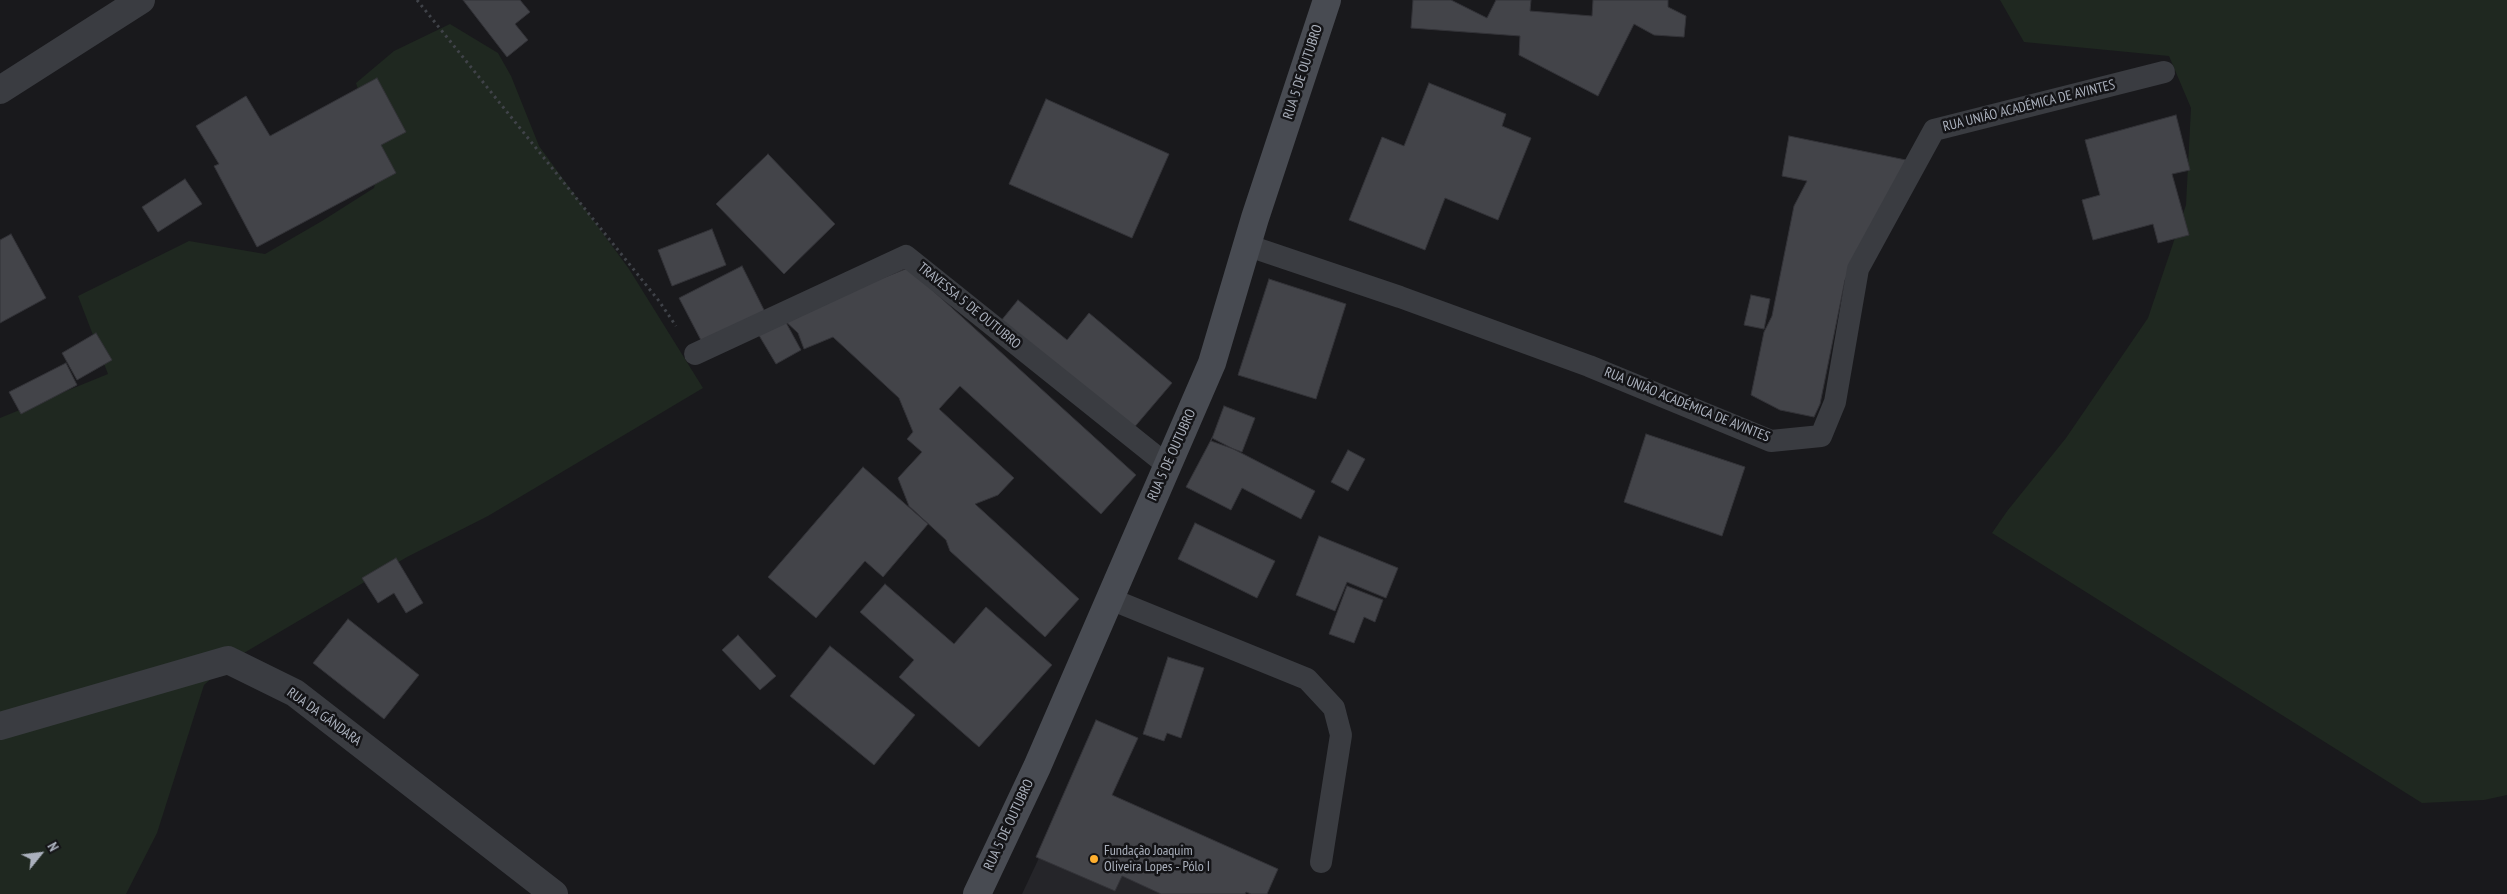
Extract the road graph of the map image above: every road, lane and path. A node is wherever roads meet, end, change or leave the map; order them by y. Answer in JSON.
{"nodes":[{"id":1,"x":142,"y":0,"type":"edge"},
{"id":2,"x":417,"y":0,"type":"edge"},
{"id":3,"x":1326,"y":0,"type":"edge"},
{"id":4,"x":2164,"y":72,"type":"dead end"},
{"id":5,"x":0,"y":90,"type":"edge"},
{"id":6,"x":1246,"y":245,"type":"junction"},
{"id":7,"x":695,"y":354,"type":"joint"},
{"id":8,"x":1168,"y":464,"type":"junction"},
{"id":9,"x":1108,"y":598,"type":"junction"},
{"id":10,"x":0,"y":726,"type":"edge"},
{"id":11,"x":1320,"y":862,"type":"dead end"},
{"id":12,"x":554,"y":894,"type":"edge"},
{"id":13,"x":977,"y":894,"type":"edge"}],
"edges":[{"from":1,"to":5,"type":"street"},
{"from":2,"to":7,"type":"path"},
{"from":3,"to":6,"type":"street","name":"RUA 5 DE OUTUBRO"},
{"from":4,"to":6,"type":"lane","name":"RUA UNIÃO ACADÉMICA DE AVINTES"},
{"from":6,"to":8,"type":"street","name":"RUA 5 DE OUTUBRO"},
{"from":7,"to":8,"type":"lane","name":"TRAVESSA 5 DE OUTUBRO"},
{"from":8,"to":9,"type":"street","name":"RUA 5 DE OUTUBRO"},
{"from":9,"to":11,"type":"lane"},
{"from":9,"to":13,"type":"street","name":"RUA 5 DE OUTUBRO"},
{"from":10,"to":12,"type":"street","name":"RUA DA GÂNDARA"}]}
